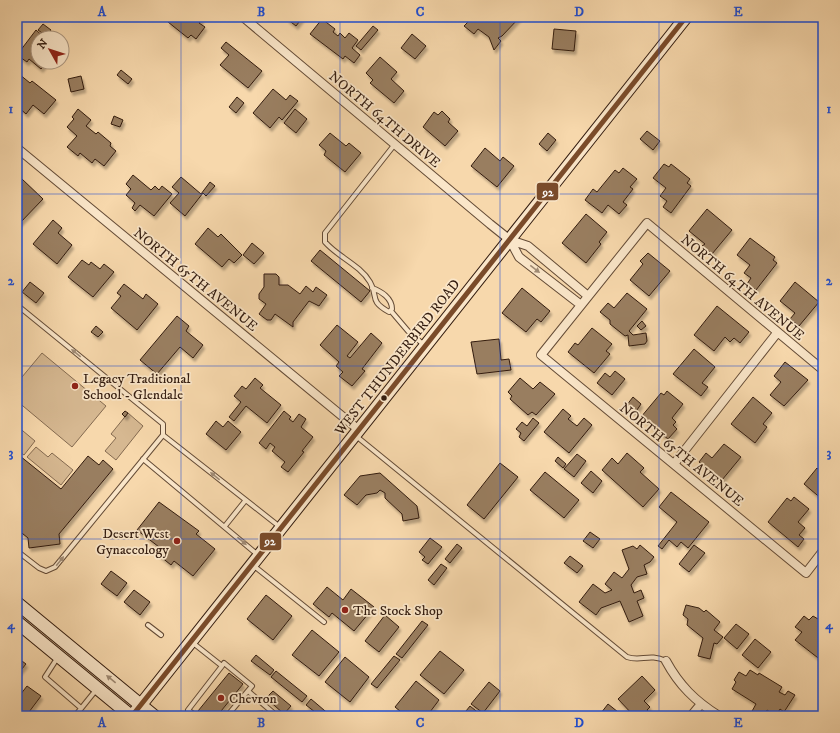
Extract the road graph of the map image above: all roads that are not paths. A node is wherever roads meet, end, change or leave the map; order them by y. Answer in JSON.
{"nodes":[{"id":1,"x":243,"y":17,"type":"edge"},
{"id":2,"x":686,"y":17,"type":"edge"},
{"id":3,"x":395,"y":144,"type":"junction"},
{"id":4,"x":17,"y":148,"type":"edge"},
{"id":5,"x":510,"y":240,"type":"junction"},
{"id":6,"x":557,"y":270,"type":"junction"},
{"id":7,"x":549,"y":280,"type":"junction"},
{"id":8,"x":372,"y":288,"type":"junction"},
{"id":9,"x":588,"y":296,"type":"junction"},
{"id":10,"x":17,"y":305,"type":"edge"},
{"id":11,"x":581,"y":305,"type":"junction"},
{"id":12,"x":391,"y":311,"type":"junction"},
{"id":13,"x":777,"y":333,"type":"junction"},
{"id":14,"x":426,"y":346,"type":"junction"},
{"id":15,"x":823,"y":370,"type":"edge"},
{"id":16,"x":357,"y":432,"type":"junction"},
{"id":17,"x":163,"y":435,"type":"junction"},
{"id":18,"x":143,"y":459,"type":"junction"},
{"id":19,"x":674,"y":464,"type":"junction"},
{"id":20,"x":245,"y":501,"type":"junction"},
{"id":21,"x":225,"y":526,"type":"junction"},
{"id":22,"x":281,"y":528,"type":"junction"},
{"id":23,"x":17,"y":551,"type":"edge"},
{"id":24,"x":823,"y":551,"type":"edge"},
{"id":25,"x":256,"y":560,"type":"junction"},
{"id":26,"x":17,"y":603,"type":"edge"},
{"id":27,"x":17,"y":622,"type":"edge"},
{"id":28,"x":324,"y":622,"type":"dead end"},
{"id":29,"x":148,"y":624,"type":"dead end"},
{"id":30,"x":161,"y":635,"type":"dead end"},
{"id":31,"x":191,"y":641,"type":"junction"},
{"id":32,"x":59,"y":657,"type":"junction"},
{"id":33,"x":666,"y":661,"type":"joint"},
{"id":34,"x":222,"y":666,"type":"junction"},
{"id":35,"x":97,"y":688,"type":"junction"},
{"id":36,"x":248,"y":691,"type":"junction"},
{"id":37,"x":141,"y":704,"type":"junction"},
{"id":38,"x":701,"y":704,"type":"junction"},
{"id":39,"x":81,"y":708,"type":"junction"},
{"id":40,"x":75,"y":716,"type":"edge"},
{"id":41,"x":132,"y":716,"type":"edge"},
{"id":42,"x":154,"y":716,"type":"edge"},
{"id":43,"x":196,"y":716,"type":"edge"},
{"id":44,"x":227,"y":716,"type":"edge"},
{"id":45,"x":277,"y":716,"type":"edge"},
{"id":46,"x":691,"y":716,"type":"edge"},
{"id":47,"x":719,"y":716,"type":"edge"}],
"edges":[{"from":1,"to":3,"type":"street","name":"NORTH 64TH DRIVE"},
{"from":2,"to":5,"type":"main road","name":"WEST THUNDERBIRD ROAD"},
{"from":3,"to":5,"type":"street","name":"NORTH 64TH DRIVE"},
{"from":3,"to":8,"type":"lane"},
{"from":4,"to":16,"type":"street","name":"NORTH 65TH AVENUE"},
{"from":5,"to":6,"type":"street","name":"NORTH 64TH DRIVE"},
{"from":5,"to":7,"type":"street","name":"NORTH 64TH DRIVE","one_way":true},
{"from":5,"to":14,"type":"main road","name":"WEST THUNDERBIRD ROAD"},
{"from":6,"to":7,"type":"street"},
{"from":6,"to":9,"type":"street","name":"NORTH 64TH DRIVE"},
{"from":7,"to":11,"type":"street","name":"NORTH 64TH DRIVE"},
{"from":8,"to":12,"type":"lane"},
{"from":8,"to":12,"type":"lane"},
{"from":9,"to":11,"type":"street"},
{"from":9,"to":13,"type":"street","name":"NORTH 64TH AVENUE"},
{"from":17,"to":10,"type":"lane","one_way":true},
{"from":11,"to":19,"type":"street","name":"NORTH 65TH AVENUE"},
{"from":12,"to":14,"type":"lane"},
{"from":13,"to":15,"type":"street","name":"NORTH 64TH AVENUE"},
{"from":13,"to":19,"type":"street"},
{"from":14,"to":16,"type":"main road","name":"WEST THUNDERBIRD ROAD"},
{"from":16,"to":22,"type":"main road","name":"WEST THUNDERBIRD ROAD"},
{"from":16,"to":33,"type":"lane"},
{"from":17,"to":18,"type":"lane"},
{"from":20,"to":17,"type":"lane","one_way":true},
{"from":18,"to":21,"type":"lane"},
{"from":23,"to":18,"type":"lane","one_way":true},
{"from":19,"to":24,"type":"street","name":"NORTH 65TH AVENUE"},
{"from":20,"to":21,"type":"lane"},
{"from":20,"to":22,"type":"lane"},
{"from":21,"to":25,"type":"lane","one_way":true},
{"from":22,"to":25,"type":"main road","name":"WEST THUNDERBIRD ROAD"},
{"from":25,"to":28,"type":"lane"},
{"from":25,"to":31,"type":"main road","name":"WEST THUNDERBIRD ROAD"},
{"from":37,"to":26,"type":"main road","one_way":true},
{"from":27,"to":32,"type":"main road"},
{"from":29,"to":30,"type":"lane"},
{"from":31,"to":34,"type":"lane"},
{"from":31,"to":37,"type":"main road","name":"WEST THUNDERBIRD ROAD"},
{"from":32,"to":35,"type":"main road"},
{"from":32,"to":39,"type":"lane"},
{"from":33,"to":38,"type":"street"},
{"from":34,"to":36,"type":"lane"},
{"from":34,"to":43,"type":"lane"},
{"from":35,"to":39,"type":"lane"},
{"from":35,"to":41,"type":"main road"},
{"from":36,"to":44,"type":"lane"},
{"from":36,"to":45,"type":"lane"},
{"from":37,"to":41,"type":"main road","name":"WEST THUNDERBIRD ROAD"},
{"from":37,"to":42,"type":"main road"},
{"from":38,"to":46,"type":"street"},
{"from":38,"to":47,"type":"street"},
{"from":39,"to":40,"type":"lane"}]}
